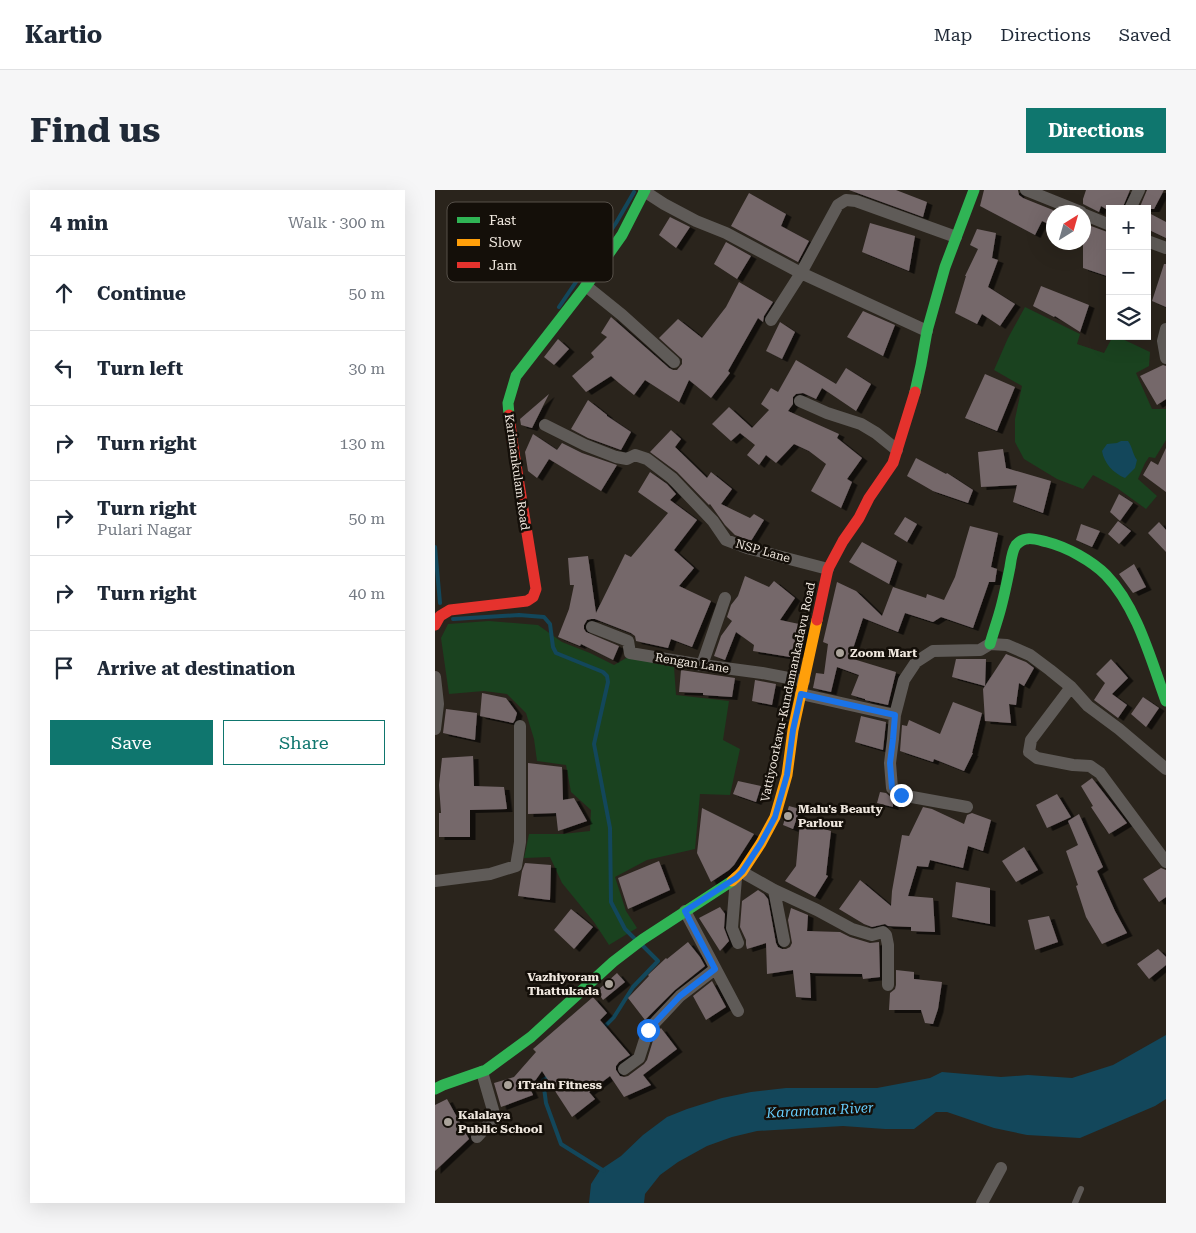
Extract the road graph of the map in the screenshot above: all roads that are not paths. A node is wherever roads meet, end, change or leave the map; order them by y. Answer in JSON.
{"nodes":[{"id":1,"x":974,"y":190,"type":"edge"},
{"id":2,"x":1026,"y":190,"type":"edge"},
{"id":3,"x":1139,"y":190,"type":"edge"},
{"id":4,"x":645,"y":191,"type":"edge"},
{"id":5,"x":845,"y":196,"type":"edge"},
{"id":6,"x":1063,"y":205,"type":"edge"},
{"id":7,"x":1132,"y":205,"type":"edge"},
{"id":8,"x":1091,"y":217,"type":"edge"},
{"id":9,"x":1106,"y":223,"type":"edge"},
{"id":10,"x":956,"y":237,"type":"junction"},
{"id":11,"x":1151,"y":243,"type":"edge"},
{"id":12,"x":613,"y":248,"type":"edge"},
{"id":13,"x":1166,"y":248,"type":"edge"},
{"id":14,"x":801,"y":273,"type":"junction"},
{"id":15,"x":589,"y":282,"type":"edge"},
{"id":16,"x":586,"y":286,"type":"junction"},
{"id":17,"x":771,"y":320,"type":"dead end"},
{"id":18,"x":1166,"y":329,"type":"edge"},
{"id":19,"x":927,"y":331,"type":"junction"},
{"id":20,"x":1166,"y":358,"type":"edge"},
{"id":21,"x":673,"y":362,"type":"dead end"},
{"id":22,"x":800,"y":400,"type":"dead end"},
{"id":23,"x":545,"y":425,"type":"dead end"},
{"id":24,"x":897,"y":450,"type":"junction"},
{"id":25,"x":828,"y":569,"type":"junction"},
{"id":26,"x":725,"y":598,"type":"dead end"},
{"id":27,"x":435,"y":625,"type":"edge"},
{"id":28,"x":592,"y":627,"type":"dead end"},
{"id":29,"x":990,"y":644,"type":"junction"},
{"id":30,"x":702,"y":665,"type":"junction"},
{"id":31,"x":435,"y":676,"type":"edge"},
{"id":32,"x":803,"y":682,"type":"junction"},
{"id":33,"x":1071,"y":687,"type":"junction"},
{"id":34,"x":801,"y":694,"type":"junction"},
{"id":35,"x":1166,"y":701,"type":"edge"},
{"id":36,"x":895,"y":715,"type":"junction"},
{"id":37,"x":520,"y":726,"type":"dead end"},
{"id":38,"x":435,"y":729,"type":"edge"},
{"id":39,"x":1166,"y":769,"type":"edge"},
{"id":40,"x":967,"y":806,"type":"dead end"},
{"id":41,"x":1166,"y":862,"type":"edge"},
{"id":42,"x":739,"y":875,"type":"junction"},
{"id":43,"x":435,"y":881,"type":"edge"},
{"id":44,"x":774,"y":890,"type":"junction"},
{"id":45,"x":685,"y":911,"type":"junction"},
{"id":46,"x":784,"y":941,"type":"dead end"},
{"id":47,"x":738,"y":943,"type":"dead end"},
{"id":48,"x":715,"y":969,"type":"junction"},
{"id":49,"x":887,"y":985,"type":"dead end"},
{"id":50,"x":738,"y":1011,"type":"dead end"},
{"id":51,"x":624,"y":1069,"type":"dead end"},
{"id":52,"x":482,"y":1072,"type":"junction"},
{"id":53,"x":435,"y":1089,"type":"edge"},
{"id":54,"x":477,"y":1137,"type":"dead end"},
{"id":55,"x":1001,"y":1168,"type":"dead end"},
{"id":56,"x":1081,"y":1189,"type":"dead end"},
{"id":57,"x":982,"y":1203,"type":"edge"},
{"id":58,"x":1075,"y":1203,"type":"edge"}],
"edges":[{"from":1,"to":10,"type":"street","name":"Vattiyoorkavu-Kundamankadavu Road"},
{"from":2,"to":6,"type":"street"},
{"from":3,"to":7,"type":"street"},
{"from":4,"to":12,"type":"street","name":"Karimankulam Road"},
{"from":4,"to":14,"type":"street"},
{"from":5,"to":10,"type":"street"},
{"from":5,"to":14,"type":"street"},
{"from":8,"to":9,"type":"street"},
{"from":10,"to":19,"type":"street","name":"Vattiyoorkavu-Kundamankadavu Road"},
{"from":11,"to":13,"type":"street"},
{"from":14,"to":17,"type":"street"},
{"from":14,"to":19,"type":"street"},
{"from":15,"to":16,"type":"street","name":"Karimankulam Road"},
{"from":16,"to":21,"type":"street"},
{"from":16,"to":27,"type":"street","name":"Karimankulam Road"},
{"from":18,"to":20,"type":"street"},
{"from":19,"to":24,"type":"street","name":"Vattiyoorkavu-Kundamankadavu Road"},
{"from":22,"to":24,"type":"street"},
{"from":23,"to":25,"type":"street","name":"NSP Lane"},
{"from":24,"to":25,"type":"street","name":"Vattiyoorkavu-Kundamankadavu Road"},
{"from":25,"to":32,"type":"street","name":"Vattiyoorkavu-Kundamankadavu Road"},
{"from":26,"to":30,"type":"street"},
{"from":28,"to":30,"type":"street","name":"Rengan Lane"},
{"from":29,"to":33,"type":"street"},
{"from":29,"to":35,"type":"street"},
{"from":29,"to":36,"type":"street"},
{"from":30,"to":32,"type":"street","name":"Rengan Lane"},
{"from":31,"to":38,"type":"street"},
{"from":32,"to":34,"type":"street","name":"Vattiyoorkavu-Kundamankadavu Road"},
{"from":33,"to":39,"type":"street"},
{"from":33,"to":41,"type":"street"},
{"from":34,"to":36,"type":"street"},
{"from":34,"to":42,"type":"street","name":"Vattiyoorkavu-Kundamankadavu Road"},
{"from":36,"to":40,"type":"street"},
{"from":37,"to":43,"type":"street"},
{"from":42,"to":44,"type":"street"},
{"from":42,"to":45,"type":"street","name":"Vattiyoorkavu-Kundamankadavu Road"},
{"from":42,"to":47,"type":"street"},
{"from":44,"to":46,"type":"street"},
{"from":44,"to":49,"type":"street"},
{"from":45,"to":48,"type":"street"},
{"from":45,"to":52,"type":"street","name":"Vattiyoorkavu-Kundamankadavu Road"},
{"from":48,"to":50,"type":"street"},
{"from":48,"to":51,"type":"street"},
{"from":52,"to":53,"type":"street","name":"Vattiyoorkavu-Kundamankadavu Road"},
{"from":52,"to":54,"type":"street"},
{"from":55,"to":57,"type":"street"},
{"from":56,"to":58,"type":"lane"}]}
